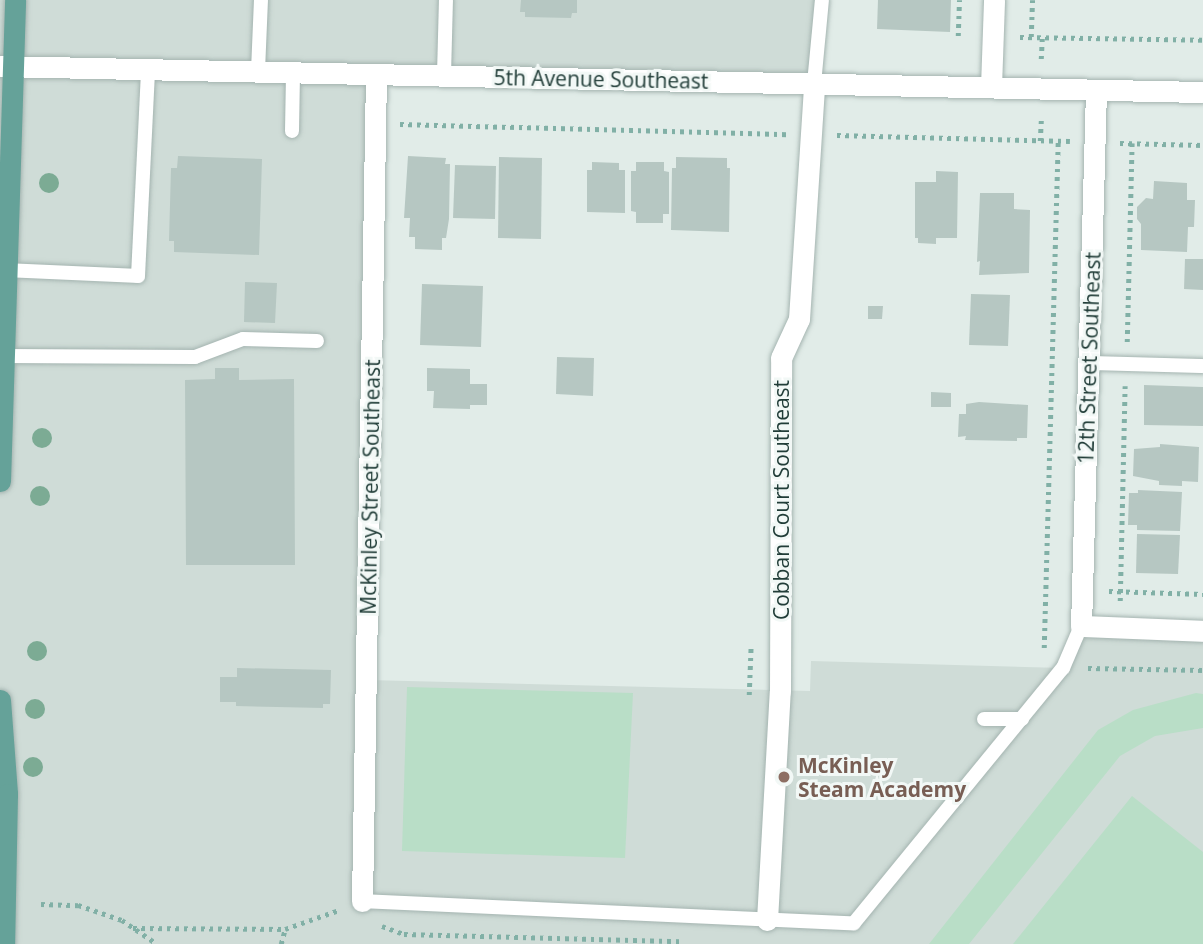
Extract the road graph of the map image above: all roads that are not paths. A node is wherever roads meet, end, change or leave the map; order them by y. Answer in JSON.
{"nodes":[{"id":1,"x":15,"y":0,"type":"edge"},
{"id":2,"x":261,"y":0,"type":"edge"},
{"id":3,"x":446,"y":0,"type":"edge"},
{"id":4,"x":822,"y":0,"type":"edge"},
{"id":5,"x":994,"y":0,"type":"edge"},
{"id":6,"x":6,"y":66,"type":"edge"},
{"id":7,"x":148,"y":69,"type":"junction"},
{"id":8,"x":258,"y":71,"type":"junction"},
{"id":9,"x":293,"y":72,"type":"junction"},
{"id":10,"x":376,"y":74,"type":"junction"},
{"id":11,"x":444,"y":75,"type":"junction"},
{"id":12,"x":814,"y":84,"type":"junction"},
{"id":13,"x":991,"y":87,"type":"junction"},
{"id":14,"x":1096,"y":89,"type":"junction"},
{"id":15,"x":1203,"y":92,"type":"edge"},
{"id":16,"x":292,"y":131,"type":"dead end"},
{"id":17,"x":6,"y":270,"type":"junction"},
{"id":18,"x":317,"y":341,"type":"dead end"},
{"id":19,"x":3,"y":356,"type":"junction"},
{"id":20,"x":1089,"y":363,"type":"junction"},
{"id":21,"x":1203,"y":366,"type":"edge"},
{"id":22,"x":0,"y":481,"type":"edge"},
{"id":23,"x":1081,"y":626,"type":"junction"},
{"id":24,"x":1203,"y":631,"type":"edge"},
{"id":25,"x":0,"y":700,"type":"edge"},
{"id":26,"x":984,"y":719,"type":"dead end"},
{"id":27,"x":1022,"y":719,"type":"junction"},
{"id":28,"x":357,"y":903,"type":"joint"},
{"id":29,"x":767,"y":920,"type":"junction"},
{"id":30,"x":4,"y":944,"type":"edge"}],
"edges":[{"from":1,"to":6,"type":"main road"},
{"from":2,"to":8,"type":"lane"},
{"from":3,"to":11,"type":"lane"},
{"from":4,"to":12,"type":"lane"},
{"from":5,"to":13,"type":"street"},
{"from":6,"to":7,"type":"street","name":"5th Avenue Southeast"},
{"from":6,"to":17,"type":"main road"},
{"from":7,"to":8,"type":"street","name":"5th Avenue Southeast"},
{"from":7,"to":17,"type":"lane"},
{"from":8,"to":9,"type":"street","name":"5th Avenue Southeast"},
{"from":9,"to":10,"type":"street","name":"5th Avenue Southeast"},
{"from":9,"to":16,"type":"lane"},
{"from":10,"to":11,"type":"street","name":"5th Avenue Southeast"},
{"from":10,"to":28,"type":"street","name":"McKinley Street Southeast"},
{"from":11,"to":12,"type":"street","name":"5th Avenue Southeast"},
{"from":12,"to":13,"type":"street","name":"5th Avenue Southeast"},
{"from":12,"to":29,"type":"street","name":"Cobban Court Southeast"},
{"from":13,"to":14,"type":"street","name":"5th Avenue Southeast"},
{"from":14,"to":15,"type":"street","name":"5th Avenue Southeast"},
{"from":14,"to":20,"type":"street","name":"12th Street Southeast"},
{"from":17,"to":19,"type":"main road"},
{"from":18,"to":19,"type":"lane"},
{"from":19,"to":22,"type":"main road"},
{"from":20,"to":21,"type":"lane"},
{"from":20,"to":23,"type":"street","name":"12th Street Southeast"},
{"from":23,"to":24,"type":"street"},
{"from":23,"to":27,"type":"lane"},
{"from":25,"to":30,"type":"main road"},
{"from":26,"to":27,"type":"lane"},
{"from":27,"to":29,"type":"lane"},
{"from":28,"to":29,"type":"lane"}]}
